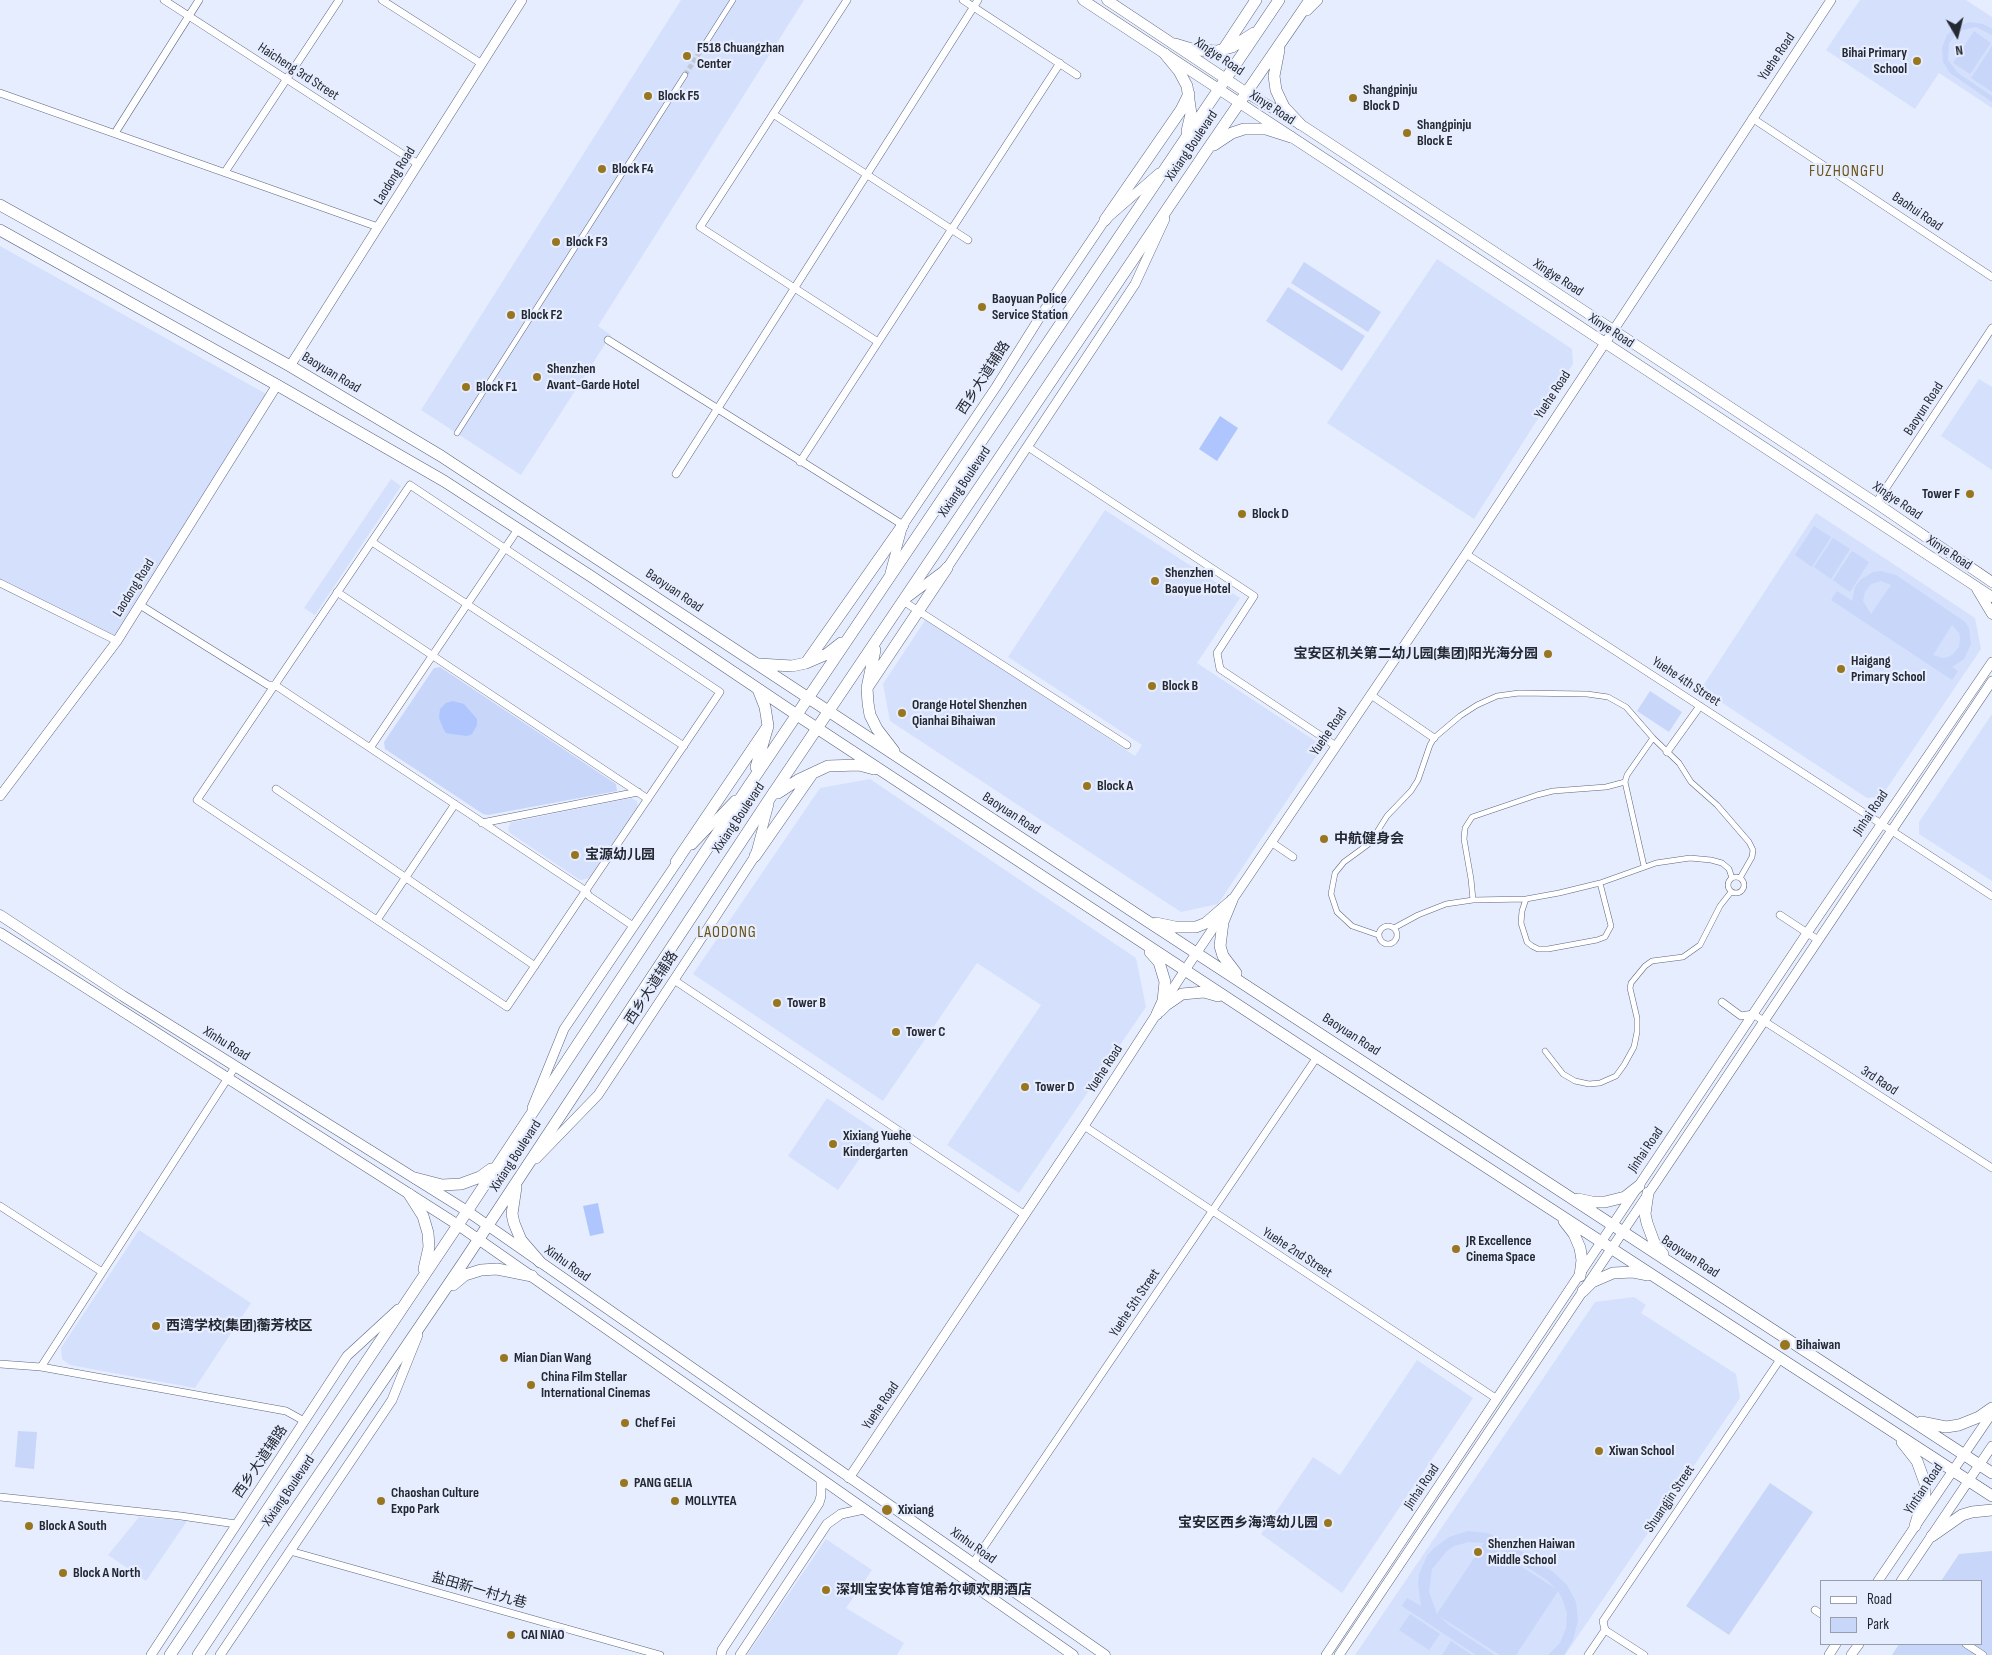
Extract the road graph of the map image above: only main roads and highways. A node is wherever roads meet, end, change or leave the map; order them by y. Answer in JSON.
{"nodes":[{"id":1,"x":1083,"y":0,"type":"edge"},
{"id":2,"x":1107,"y":0,"type":"edge"},
{"id":3,"x":1256,"y":0,"type":"edge"},
{"id":4,"x":1279,"y":0,"type":"edge"},
{"id":5,"x":1310,"y":0,"type":"edge"},
{"id":6,"x":1262,"y":26,"type":"junction"},
{"id":7,"x":1283,"y":39,"type":"junction"},
{"id":8,"x":1175,"y":44,"type":"junction"},
{"id":9,"x":1223,"y":50,"type":"junction"},
{"id":10,"x":1164,"y":54,"type":"junction"},
{"id":11,"x":1226,"y":79,"type":"junction"},
{"id":12,"x":1219,"y":89,"type":"junction"},
{"id":13,"x":1247,"y":93,"type":"junction"},
{"id":14,"x":1189,"y":94,"type":"junction"},
{"id":15,"x":1239,"y":103,"type":"junction"},
{"id":16,"x":1300,"y":124,"type":"junction"},
{"id":17,"x":1291,"y":137,"type":"junction"},
{"id":18,"x":1182,"y":146,"type":"junction"},
{"id":19,"x":1205,"y":153,"type":"junction"},
{"id":20,"x":0,"y":205,"type":"edge"},
{"id":21,"x":1105,"y":220,"type":"road end"},
{"id":22,"x":0,"y":230,"type":"edge"},
{"id":23,"x":903,"y":525,"type":"road end"},
{"id":24,"x":947,"y":568,"type":"road end"},
{"id":25,"x":1989,"y":580,"type":"edge"},
{"id":26,"x":1975,"y":586,"type":"junction"},
{"id":27,"x":1992,"y":597,"type":"edge"},
{"id":28,"x":1992,"y":614,"type":"edge"},
{"id":29,"x":855,"y":629,"type":"junction"},
{"id":30,"x":878,"y":638,"type":"junction"},
{"id":31,"x":735,"y":650,"type":"junction"},
{"id":32,"x":806,"y":663,"type":"junction"},
{"id":33,"x":756,"y":664,"type":"junction"},
{"id":34,"x":724,"y":666,"type":"junction"},
{"id":35,"x":757,"y":688,"type":"junction"},
{"id":36,"x":867,"y":688,"type":"junction"},
{"id":37,"x":808,"y":698,"type":"junction"},
{"id":38,"x":829,"y":712,"type":"junction"},
{"id":39,"x":797,"y":715,"type":"junction"},
{"id":40,"x":768,"y":726,"type":"junction"},
{"id":41,"x":818,"y":728,"type":"junction"},
{"id":42,"x":906,"y":763,"type":"junction"},
{"id":43,"x":814,"y":771,"type":"junction"},
{"id":44,"x":896,"y":780,"type":"junction"},
{"id":45,"x":748,"y":787,"type":"junction"},
{"id":46,"x":770,"y":798,"type":"junction"},
{"id":47,"x":755,"y":856,"type":"road end"},
{"id":48,"x":676,"y":862,"type":"road end"},
{"id":49,"x":0,"y":915,"type":"edge"},
{"id":50,"x":1141,"y":917,"type":"junction"},
{"id":51,"x":1124,"y":930,"type":"junction"},
{"id":52,"x":0,"y":933,"type":"edge"},
{"id":53,"x":1254,"y":990,"type":"junction"},
{"id":54,"x":1234,"y":1002,"type":"junction"},
{"id":55,"x":502,"y":1159,"type":"junction"},
{"id":56,"x":520,"y":1177,"type":"junction"},
{"id":57,"x":415,"y":1178,"type":"junction"},
{"id":58,"x":1560,"y":1190,"type":"junction"},
{"id":59,"x":409,"y":1194,"type":"junction"},
{"id":60,"x":467,"y":1211,"type":"junction"},
{"id":61,"x":1556,"y":1212,"type":"junction"},
{"id":62,"x":458,"y":1225,"type":"junction"},
{"id":63,"x":488,"y":1225,"type":"junction"},
{"id":64,"x":479,"y":1239,"type":"junction"},
{"id":65,"x":540,"y":1262,"type":"junction"},
{"id":66,"x":1671,"y":1263,"type":"junction"},
{"id":67,"x":532,"y":1276,"type":"junction"},
{"id":68,"x":1580,"y":1276,"type":"road end"},
{"id":69,"x":1656,"y":1277,"type":"junction"},
{"id":70,"x":419,"y":1284,"type":"junction"},
{"id":71,"x":1583,"y":1291,"type":"road end"},
{"id":72,"x":442,"y":1294,"type":"junction"},
{"id":73,"x":1992,"y":1408,"type":"edge"},
{"id":74,"x":1908,"y":1418,"type":"junction"},
{"id":75,"x":1893,"y":1432,"type":"junction"},
{"id":76,"x":1992,"y":1473,"type":"edge"},
{"id":77,"x":1992,"y":1496,"type":"edge"},
{"id":78,"x":1992,"y":1510,"type":"edge"},
{"id":79,"x":1915,"y":1526,"type":"road end"},
{"id":80,"x":1932,"y":1536,"type":"road end"},
{"id":81,"x":170,"y":1655,"type":"edge"},
{"id":82,"x":198,"y":1655,"type":"edge"},
{"id":83,"x":1073,"y":1655,"type":"edge"},
{"id":84,"x":1105,"y":1655,"type":"edge"}],
"edges":[{"from":1,"to":10,"type":"main road"},
{"from":2,"to":8,"type":"main road","name":"Xingye Road"},
{"from":3,"to":9,"type":"main road"},
{"from":4,"to":6,"type":"main road","name":"Xixiang Boulevard"},
{"from":5,"to":7,"type":"main road","name":"Xixiang Boulevard"},
{"from":6,"to":9,"type":"main road"},
{"from":6,"to":11,"type":"main road","name":"Xixiang Boulevard"},
{"from":7,"to":13,"type":"main road","name":"Xixiang Boulevard"},
{"from":7,"to":16,"type":"main road"},
{"from":8,"to":9,"type":"main road"},
{"from":8,"to":11,"type":"main road","name":"Xingye Road"},
{"from":10,"to":12,"type":"main road","name":"Xinye Road"},
{"from":10,"to":14,"type":"main road"},
{"from":11,"to":12,"type":"main road","name":"Xixiang Boulevard"},
{"from":11,"to":13,"type":"main road","name":"Xingye Road"},
{"from":12,"to":15,"type":"main road","name":"Xinye Road"},
{"from":12,"to":18,"type":"main road","name":"Xixiang Boulevard"},
{"from":13,"to":15,"type":"main road","name":"Xixiang Boulevard"},
{"from":13,"to":16,"type":"main road","name":"Xingye Road"},
{"from":14,"to":18,"type":"main road"},
{"from":14,"to":21,"type":"main road"},
{"from":15,"to":17,"type":"main road","name":"Xinye Road"},
{"from":15,"to":19,"type":"main road","name":"Xixiang Boulevard"},
{"from":16,"to":25,"type":"main road","name":"Xingye Road"},
{"from":17,"to":19,"type":"main road"},
{"from":17,"to":26,"type":"main road","name":"Xinye Road"},
{"from":18,"to":29,"type":"main road","name":"Xixiang Boulevard"},
{"from":19,"to":30,"type":"main road","name":"Xixiang Boulevard"},
{"from":20,"to":31,"type":"main road","name":"Baoyuan Road"},
{"from":22,"to":34,"type":"main road"},
{"from":23,"to":32,"type":"main road"},
{"from":24,"to":36,"type":"main road"},
{"from":26,"to":27,"type":"main road","name":"Xinye Road"},
{"from":26,"to":28,"type":"main road"},
{"from":29,"to":32,"type":"main road"},
{"from":29,"to":37,"type":"main road","name":"Xixiang Boulevard"},
{"from":30,"to":36,"type":"main road"},
{"from":30,"to":38,"type":"main road","name":"Xixiang Boulevard"},
{"from":31,"to":33,"type":"main road","name":"Baoyuan Road"},
{"from":31,"to":34,"type":"main road"},
{"from":32,"to":33,"type":"main road"},
{"from":33,"to":37,"type":"main road","name":"Baoyuan Road"},
{"from":34,"to":35,"type":"main road"},
{"from":35,"to":39,"type":"main road"},
{"from":35,"to":40,"type":"main road"},
{"from":36,"to":42,"type":"main road"},
{"from":37,"to":38,"type":"main road","name":"Baoyuan Road"},
{"from":37,"to":39,"type":"main road","name":"Xixiang Boulevard"},
{"from":38,"to":41,"type":"main road","name":"Xixiang Boulevard"},
{"from":38,"to":42,"type":"main road","name":"Baoyuan Road"},
{"from":39,"to":41,"type":"main road"},
{"from":39,"to":45,"type":"main road","name":"Xixiang Boulevard"},
{"from":40,"to":45,"type":"main road"},
{"from":40,"to":48,"type":"main road"},
{"from":41,"to":44,"type":"main road"},
{"from":41,"to":46,"type":"main road","name":"Xixiang Boulevard"},
{"from":42,"to":50,"type":"main road","name":"Baoyuan Road"},
{"from":43,"to":44,"type":"main road"},
{"from":43,"to":46,"type":"main road"},
{"from":43,"to":47,"type":"main road"},
{"from":44,"to":51,"type":"main road"},
{"from":45,"to":55,"type":"main road","name":"Xixiang Boulevard"},
{"from":46,"to":56,"type":"main road","name":"Xixiang Boulevard"},
{"from":49,"to":57,"type":"main road","name":"Xinhu Road"},
{"from":50,"to":53,"type":"main road","name":"Baoyuan Road"},
{"from":50,"to":53,"type":"main road"},
{"from":51,"to":54,"type":"main road"},
{"from":51,"to":54,"type":"main road"},
{"from":52,"to":59,"type":"main road","name":"Xinhu Road"},
{"from":53,"to":58,"type":"main road","name":"Baoyuan Road"},
{"from":54,"to":61,"type":"main road"},
{"from":55,"to":57,"type":"main road"},
{"from":55,"to":60,"type":"main road","name":"Xixiang Boulevard"},
{"from":56,"to":63,"type":"main road","name":"Xixiang Boulevard"},
{"from":56,"to":65,"type":"main road"},
{"from":57,"to":60,"type":"main road","name":"Xinhu Road"},
{"from":58,"to":66,"type":"main road","name":"Baoyuan Road"},
{"from":58,"to":66,"type":"main road"},
{"from":59,"to":62,"type":"main road","name":"Xinhu Road"},
{"from":59,"to":70,"type":"main road"},
{"from":60,"to":62,"type":"main road","name":"Xixiang Boulevard"},
{"from":60,"to":63,"type":"main road","name":"Xinhu Road"},
{"from":61,"to":68,"type":"main road"},
{"from":61,"to":69,"type":"main road"},
{"from":62,"to":64,"type":"main road","name":"Xinhu Road"},
{"from":62,"to":70,"type":"main road","name":"Xixiang Boulevard"},
{"from":63,"to":64,"type":"main road","name":"Xixiang Boulevard"},
{"from":63,"to":65,"type":"main road","name":"Xinhu Road"},
{"from":64,"to":67,"type":"main road","name":"Xinhu Road"},
{"from":64,"to":72,"type":"main road","name":"Xixiang Boulevard"},
{"from":65,"to":84,"type":"main road","name":"Xinhu Road"},
{"from":66,"to":74,"type":"main road","name":"Baoyuan Road"},
{"from":67,"to":72,"type":"main road"},
{"from":67,"to":83,"type":"main road","name":"Xinhu Road"},
{"from":69,"to":71,"type":"main road"},
{"from":69,"to":75,"type":"main road"},
{"from":70,"to":81,"type":"main road","name":"Xixiang Boulevard"},
{"from":72,"to":82,"type":"main road","name":"Xixiang Boulevard"},
{"from":73,"to":74,"type":"main road"},
{"from":74,"to":76,"type":"main road","name":"Baoyuan Road"},
{"from":75,"to":77,"type":"main road"},
{"from":75,"to":79,"type":"main road"},
{"from":78,"to":80,"type":"main road"}]}
